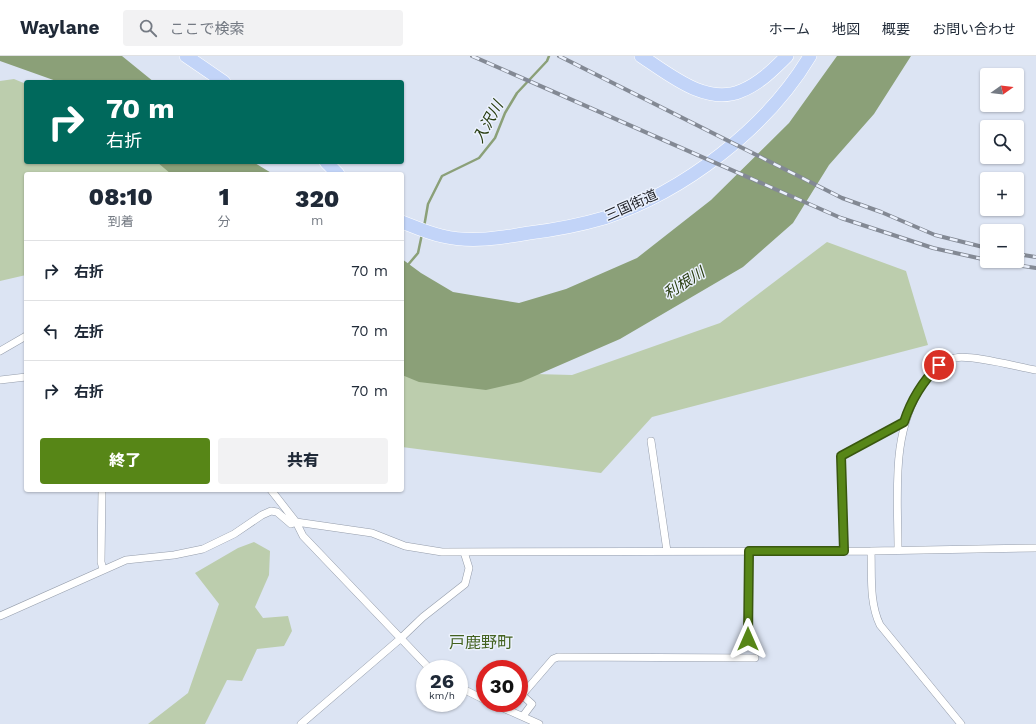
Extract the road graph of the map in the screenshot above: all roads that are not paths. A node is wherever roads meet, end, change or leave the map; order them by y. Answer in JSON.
{"nodes":[{"id":1,"x":186,"y":56,"type":"edge"},
{"id":2,"x":642,"y":56,"type":"edge"},
{"id":3,"x":787,"y":56,"type":"edge"},
{"id":4,"x":810,"y":56,"type":"edge"},
{"id":5,"x":221,"y":80,"type":"edge"},
{"id":6,"x":328,"y":164,"type":"edge"},
{"id":7,"x":336,"y":172,"type":"edge"},
{"id":8,"x":404,"y":223,"type":"edge"},
{"id":9,"x":24,"y":337,"type":"edge"},
{"id":10,"x":0,"y":351,"type":"edge"},
{"id":11,"x":1036,"y":370,"type":"edge"},
{"id":12,"x":24,"y":377,"type":"edge"},
{"id":13,"x":0,"y":380,"type":"edge"},
{"id":14,"x":904,"y":422,"type":"junction"},
{"id":15,"x":651,"y":441,"type":"dead end"},
{"id":16,"x":102,"y":492,"type":"edge"},
{"id":17,"x":272,"y":492,"type":"edge"},
{"id":18,"x":296,"y":522,"type":"junction"},
{"id":19,"x":1036,"y":548,"type":"edge"},
{"id":20,"x":898,"y":549,"type":"junction"},
{"id":21,"x":667,"y":551,"type":"junction"},
{"id":22,"x":749,"y":551,"type":"junction"},
{"id":23,"x":844,"y":551,"type":"junction"},
{"id":24,"x":872,"y":551,"type":"junction"},
{"id":25,"x":464,"y":552,"type":"junction"},
{"id":26,"x":103,"y":569,"type":"junction"},
{"id":27,"x":0,"y":616,"type":"edge"},
{"id":28,"x":400,"y":639,"type":"junction"},
{"id":29,"x":748,"y":639,"type":"dead end"},
{"id":30,"x":755,"y":658,"type":"dead end"},
{"id":31,"x":421,"y":660,"type":"edge"},
{"id":32,"x":513,"y":712,"type":"edge"},
{"id":33,"x":523,"y":716,"type":"junction"},
{"id":34,"x":301,"y":724,"type":"edge"},
{"id":35,"x":539,"y":724,"type":"edge"},
{"id":36,"x":961,"y":724,"type":"edge"}],
"edges":[{"from":1,"to":5,"type":"highway"},
{"from":2,"to":3,"type":"highway"},
{"from":4,"to":8,"type":"highway","name":"三国街道"},
{"from":6,"to":7,"type":"highway"},
{"from":9,"to":10,"type":"street"},
{"from":11,"to":14,"type":"street"},
{"from":12,"to":13,"type":"street"},
{"from":14,"to":20,"type":"street"},
{"from":14,"to":23,"type":"street"},
{"from":15,"to":21,"type":"street"},
{"from":16,"to":26,"type":"street"},
{"from":17,"to":18,"type":"street"},
{"from":18,"to":25,"type":"street"},
{"from":18,"to":26,"type":"street"},
{"from":18,"to":28,"type":"street"},
{"from":19,"to":20,"type":"street"},
{"from":20,"to":24,"type":"street"},
{"from":21,"to":22,"type":"street"},
{"from":21,"to":25,"type":"street"},
{"from":22,"to":23,"type":"street"},
{"from":22,"to":29,"type":"street"},
{"from":23,"to":24,"type":"street"},
{"from":24,"to":36,"type":"street"},
{"from":25,"to":28,"type":"street"},
{"from":26,"to":27,"type":"street"},
{"from":28,"to":31,"type":"street"},
{"from":28,"to":34,"type":"street"},
{"from":30,"to":33,"type":"street"},
{"from":32,"to":33,"type":"street"},
{"from":33,"to":35,"type":"street"}]}
